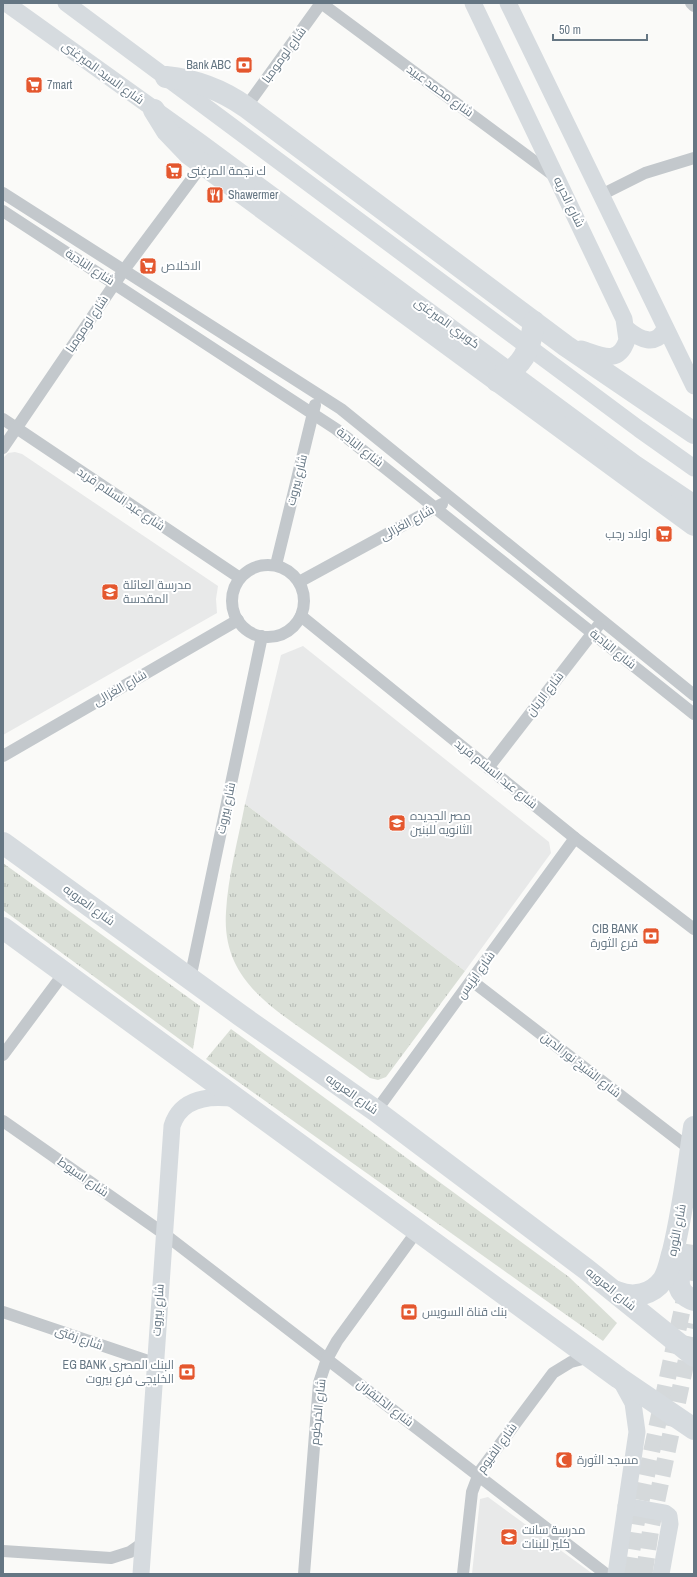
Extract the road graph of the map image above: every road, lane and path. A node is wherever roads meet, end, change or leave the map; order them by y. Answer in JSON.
{"nodes":[{"id":1,"x":6,"y":3,"type":"edge"},
{"id":2,"x":66,"y":3,"type":"edge"},
{"id":3,"x":321,"y":3,"type":"edge"},
{"id":4,"x":473,"y":3,"type":"edge"},
{"id":5,"x":508,"y":3,"type":"edge"},
{"id":6,"x":691,"y":3,"type":"edge"},
{"id":7,"x":694,"y":6,"type":"edge"},
{"id":8,"x":166,"y":77,"type":"junction"},
{"id":9,"x":246,"y":107,"type":"junction"},
{"id":10,"x":154,"y":110,"type":"junction"},
{"id":11,"x":200,"y":142,"type":"joint"},
{"id":12,"x":694,"y":158,"type":"edge"},
{"id":13,"x":202,"y":164,"type":"junction"},
{"id":14,"x":558,"y":180,"type":"junction"},
{"id":15,"x":3,"y":193,"type":"edge"},
{"id":16,"x":601,"y":195,"type":"junction"},
{"id":17,"x":3,"y":210,"type":"edge"},
{"id":18,"x":124,"y":270,"type":"junction"},
{"id":19,"x":115,"y":284,"type":"junction"},
{"id":20,"x":534,"y":322,"type":"junction"},
{"id":21,"x":665,"y":328,"type":"junction"},
{"id":22,"x":627,"y":329,"type":"junction"},
{"id":23,"x":566,"y":346,"type":"junction"},
{"id":24,"x":497,"y":381,"type":"junction"},
{"id":25,"x":694,"y":386,"type":"edge"},
{"id":26,"x":317,"y":394,"type":"junction"},
{"id":27,"x":313,"y":412,"type":"junction"},
{"id":28,"x":3,"y":419,"type":"edge"},
{"id":29,"x":17,"y":428,"type":"junction"},
{"id":30,"x":694,"y":433,"type":"edge"},
{"id":31,"x":3,"y":448,"type":"edge"},
{"id":32,"x":694,"y":468,"type":"edge"},
{"id":33,"x":452,"y":499,"type":"junction"},
{"id":34,"x":694,"y":503,"type":"edge"},
{"id":35,"x":436,"y":508,"type":"junction"},
{"id":36,"x":694,"y":525,"type":"edge"},
{"id":37,"x":276,"y":566,"type":"junction"},
{"id":38,"x":240,"y":578,"type":"junction"},
{"id":39,"x":299,"y":582,"type":"junction"},
{"id":40,"x":301,"y":616,"type":"junction"},
{"id":41,"x":238,"y":620,"type":"junction"},
{"id":42,"x":602,"y":621,"type":"junction"},
{"id":43,"x":593,"y":633,"type":"junction"},
{"id":44,"x":262,"y":636,"type":"junction"},
{"id":45,"x":694,"y":695,"type":"edge"},
{"id":46,"x":694,"y":714,"type":"edge"},
{"id":47,"x":3,"y":756,"type":"edge"},
{"id":48,"x":488,"y":768,"type":"junction"},
{"id":49,"x":575,"y":838,"type":"junction"},
{"id":50,"x":3,"y":843,"type":"edge"},
{"id":51,"x":3,"y":928,"type":"edge"},
{"id":52,"x":694,"y":930,"type":"edge"},
{"id":53,"x":64,"y":972,"type":"junction"},
{"id":54,"x":190,"y":979,"type":"junction"},
{"id":55,"x":472,"y":980,"type":"junction"},
{"id":56,"x":3,"y":1055,"type":"edge"},
{"id":57,"x":237,"y":1099,"type":"junction"},
{"id":58,"x":376,"y":1111,"type":"junction"},
{"id":59,"x":3,"y":1121,"type":"edge"},
{"id":60,"x":694,"y":1127,"type":"edge"},
{"id":61,"x":690,"y":1149,"type":"junction"},
{"id":62,"x":417,"y":1231,"type":"junction"},
{"id":63,"x":678,"y":1231,"type":"junction"},
{"id":64,"x":163,"y":1233,"type":"junction"},
{"id":65,"x":616,"y":1292,"type":"junction"},
{"id":66,"x":694,"y":1300,"type":"edge"},
{"id":67,"x":3,"y":1312,"type":"edge"},
{"id":68,"x":694,"y":1356,"type":"edge"},
{"id":69,"x":590,"y":1357,"type":"junction"},
{"id":70,"x":327,"y":1359,"type":"junction"},
{"id":71,"x":154,"y":1364,"type":"junction"},
{"id":72,"x":619,"y":1378,"type":"junction"},
{"id":73,"x":694,"y":1429,"type":"edge"},
{"id":74,"x":478,"y":1475,"type":"junction"},
{"id":75,"x":626,"y":1506,"type":"junction"},
{"id":76,"x":143,"y":1543,"type":"junction"},
{"id":77,"x":3,"y":1551,"type":"edge"},
{"id":78,"x":140,"y":1574,"type":"edge"},
{"id":79,"x":304,"y":1574,"type":"edge"},
{"id":80,"x":463,"y":1574,"type":"edge"},
{"id":81,"x":606,"y":1574,"type":"edge"},
{"id":82,"x":616,"y":1574,"type":"edge"},
{"id":83,"x":661,"y":1574,"type":"edge"}],
"edges":[{"from":1,"to":10,"type":"main road","name":"شارع السيد الميرغنى"},
{"from":2,"to":8,"type":"main road"},
{"from":3,"to":9,"type":"street","name":"شارع لومومبا"},
{"from":3,"to":14,"type":"street","name":"شارع محمد عبيد"},
{"from":4,"to":14,"type":"main road","name":"شارع الحريه"},
{"from":5,"to":16,"type":"main road"},
{"from":6,"to":7,"type":"street"},
{"from":8,"to":9,"type":"highway"},
{"from":8,"to":32,"type":"main road"},
{"from":9,"to":20,"type":"highway"},
{"from":10,"to":11,"type":"main road","name":"شارع السيد الميرغنى"},
{"from":10,"to":13,"type":"highway"},
{"from":11,"to":34,"type":"main road","name":"كوبري الميرغنى"},
{"from":12,"to":16,"type":"street"},
{"from":13,"to":18,"type":"street","name":"شارع لومومبا"},
{"from":13,"to":24,"type":"highway"},
{"from":14,"to":22,"type":"main road","name":"شارع الحريه"},
{"from":15,"to":18,"type":"street","name":"شارع البادية"},
{"from":16,"to":21,"type":"main road"},
{"from":17,"to":19,"type":"street","name":"شارع البادية"},
{"from":18,"to":19,"type":"street","name":"شارع لومومبا"},
{"from":18,"to":26,"type":"street","name":"شارع البادية"},
{"from":19,"to":27,"type":"street","name":"شارع البادية"},
{"from":19,"to":29,"type":"street","name":"شارع لومومبا"},
{"from":20,"to":23,"type":"highway"},
{"from":20,"to":24,"type":"highway"},
{"from":21,"to":22,"type":"main road"},
{"from":21,"to":25,"type":"main road"},
{"from":22,"to":23,"type":"main road"},
{"from":23,"to":30,"type":"highway"},
{"from":24,"to":36,"type":"highway"},
{"from":26,"to":27,"type":"street","name":"شارع بيروت"},
{"from":26,"to":33,"type":"street","name":"شارع البادية"},
{"from":27,"to":35,"type":"street","name":"شارع البادية"},
{"from":27,"to":37,"type":"street","name":"شارع بيروت"},
{"from":28,"to":29,"type":"street","name":"شارع عبد السلام فريد"},
{"from":29,"to":31,"type":"street","name":"شارع لومومبا"},
{"from":29,"to":38,"type":"street","name":"شارع عبد السلام فريد"},
{"from":33,"to":35,"type":"street","name":"شارع الغزالى"},
{"from":33,"to":42,"type":"street","name":"شارع البادية"},
{"from":35,"to":39,"type":"street","name":"شارع الغزالى"},
{"from":35,"to":43,"type":"street","name":"شارع البادية"},
{"from":37,"to":38,"type":"street"},
{"from":37,"to":39,"type":"street"},
{"from":38,"to":41,"type":"street"},
{"from":39,"to":40,"type":"street"},
{"from":40,"to":44,"type":"street"},
{"from":40,"to":48,"type":"street","name":"شارع عبد السلام فريد"},
{"from":41,"to":44,"type":"street"},
{"from":41,"to":47,"type":"street","name":"شارع الغزالى"},
{"from":42,"to":43,"type":"street","name":"شارع الريان"},
{"from":42,"to":45,"type":"street","name":"شارع البادية"},
{"from":43,"to":46,"type":"street","name":"شارع البادية"},
{"from":43,"to":48,"type":"street","name":"شارع الريان"},
{"from":44,"to":54,"type":"street","name":"شارع بيروت"},
{"from":48,"to":49,"type":"street","name":"شارع عبد السلام فريد"},
{"from":49,"to":52,"type":"street","name":"شارع عبد السلام فريد"},
{"from":49,"to":55,"type":"street","name":"شارع ايزيس"},
{"from":50,"to":54,"type":"highway","name":"شارع العروبه"},
{"from":51,"to":53,"type":"highway"},
{"from":53,"to":56,"type":"street"},
{"from":53,"to":57,"type":"highway"},
{"from":54,"to":58,"type":"highway","name":"شارع العروبه"},
{"from":55,"to":58,"type":"street","name":"شارع ايزيس"},
{"from":55,"to":61,"type":"street","name":"شارع الشيخ نور الدين"},
{"from":57,"to":62,"type":"highway"},
{"from":57,"to":64,"type":"main road","name":"شارع بيروت"},
{"from":58,"to":65,"type":"highway","name":"شارع العروبه"},
{"from":59,"to":64,"type":"street","name":"شارع اسيوط"},
{"from":60,"to":61,"type":"highway","name":"شارع الثوره"},
{"from":61,"to":63,"type":"highway","name":"شارع الثوره"},
{"from":62,"to":69,"type":"highway"},
{"from":62,"to":70,"type":"street","name":"شارع الخرطوم"},
{"from":63,"to":65,"type":"highway","name":"شارع الثوره"},
{"from":63,"to":66,"type":"highway"},
{"from":64,"to":70,"type":"street","name":"شارع الدليفران"},
{"from":64,"to":71,"type":"main road","name":"شارع بيروت"},
{"from":65,"to":68,"type":"highway","name":"شارع العروبه"},
{"from":67,"to":71,"type":"street","name":"شارع زفتى"},
{"from":69,"to":72,"type":"highway"},
{"from":69,"to":74,"type":"street","name":"شارع الفيوم"},
{"from":70,"to":74,"type":"street","name":"شارع الدليفران"},
{"from":70,"to":79,"type":"street","name":"شارع الخرطوم"},
{"from":71,"to":76,"type":"main road","name":"شارع بيروت"},
{"from":72,"to":73,"type":"highway"},
{"from":72,"to":75,"type":"main road"},
{"from":74,"to":80,"type":"street","name":"شارع الفيوم"},
{"from":74,"to":81,"type":"street","name":"شارع الدليفران"},
{"from":75,"to":82,"type":"main road"},
{"from":75,"to":83,"type":"main road"},
{"from":76,"to":77,"type":"street"},
{"from":76,"to":78,"type":"main road","name":"شارع بيروت"}]}
